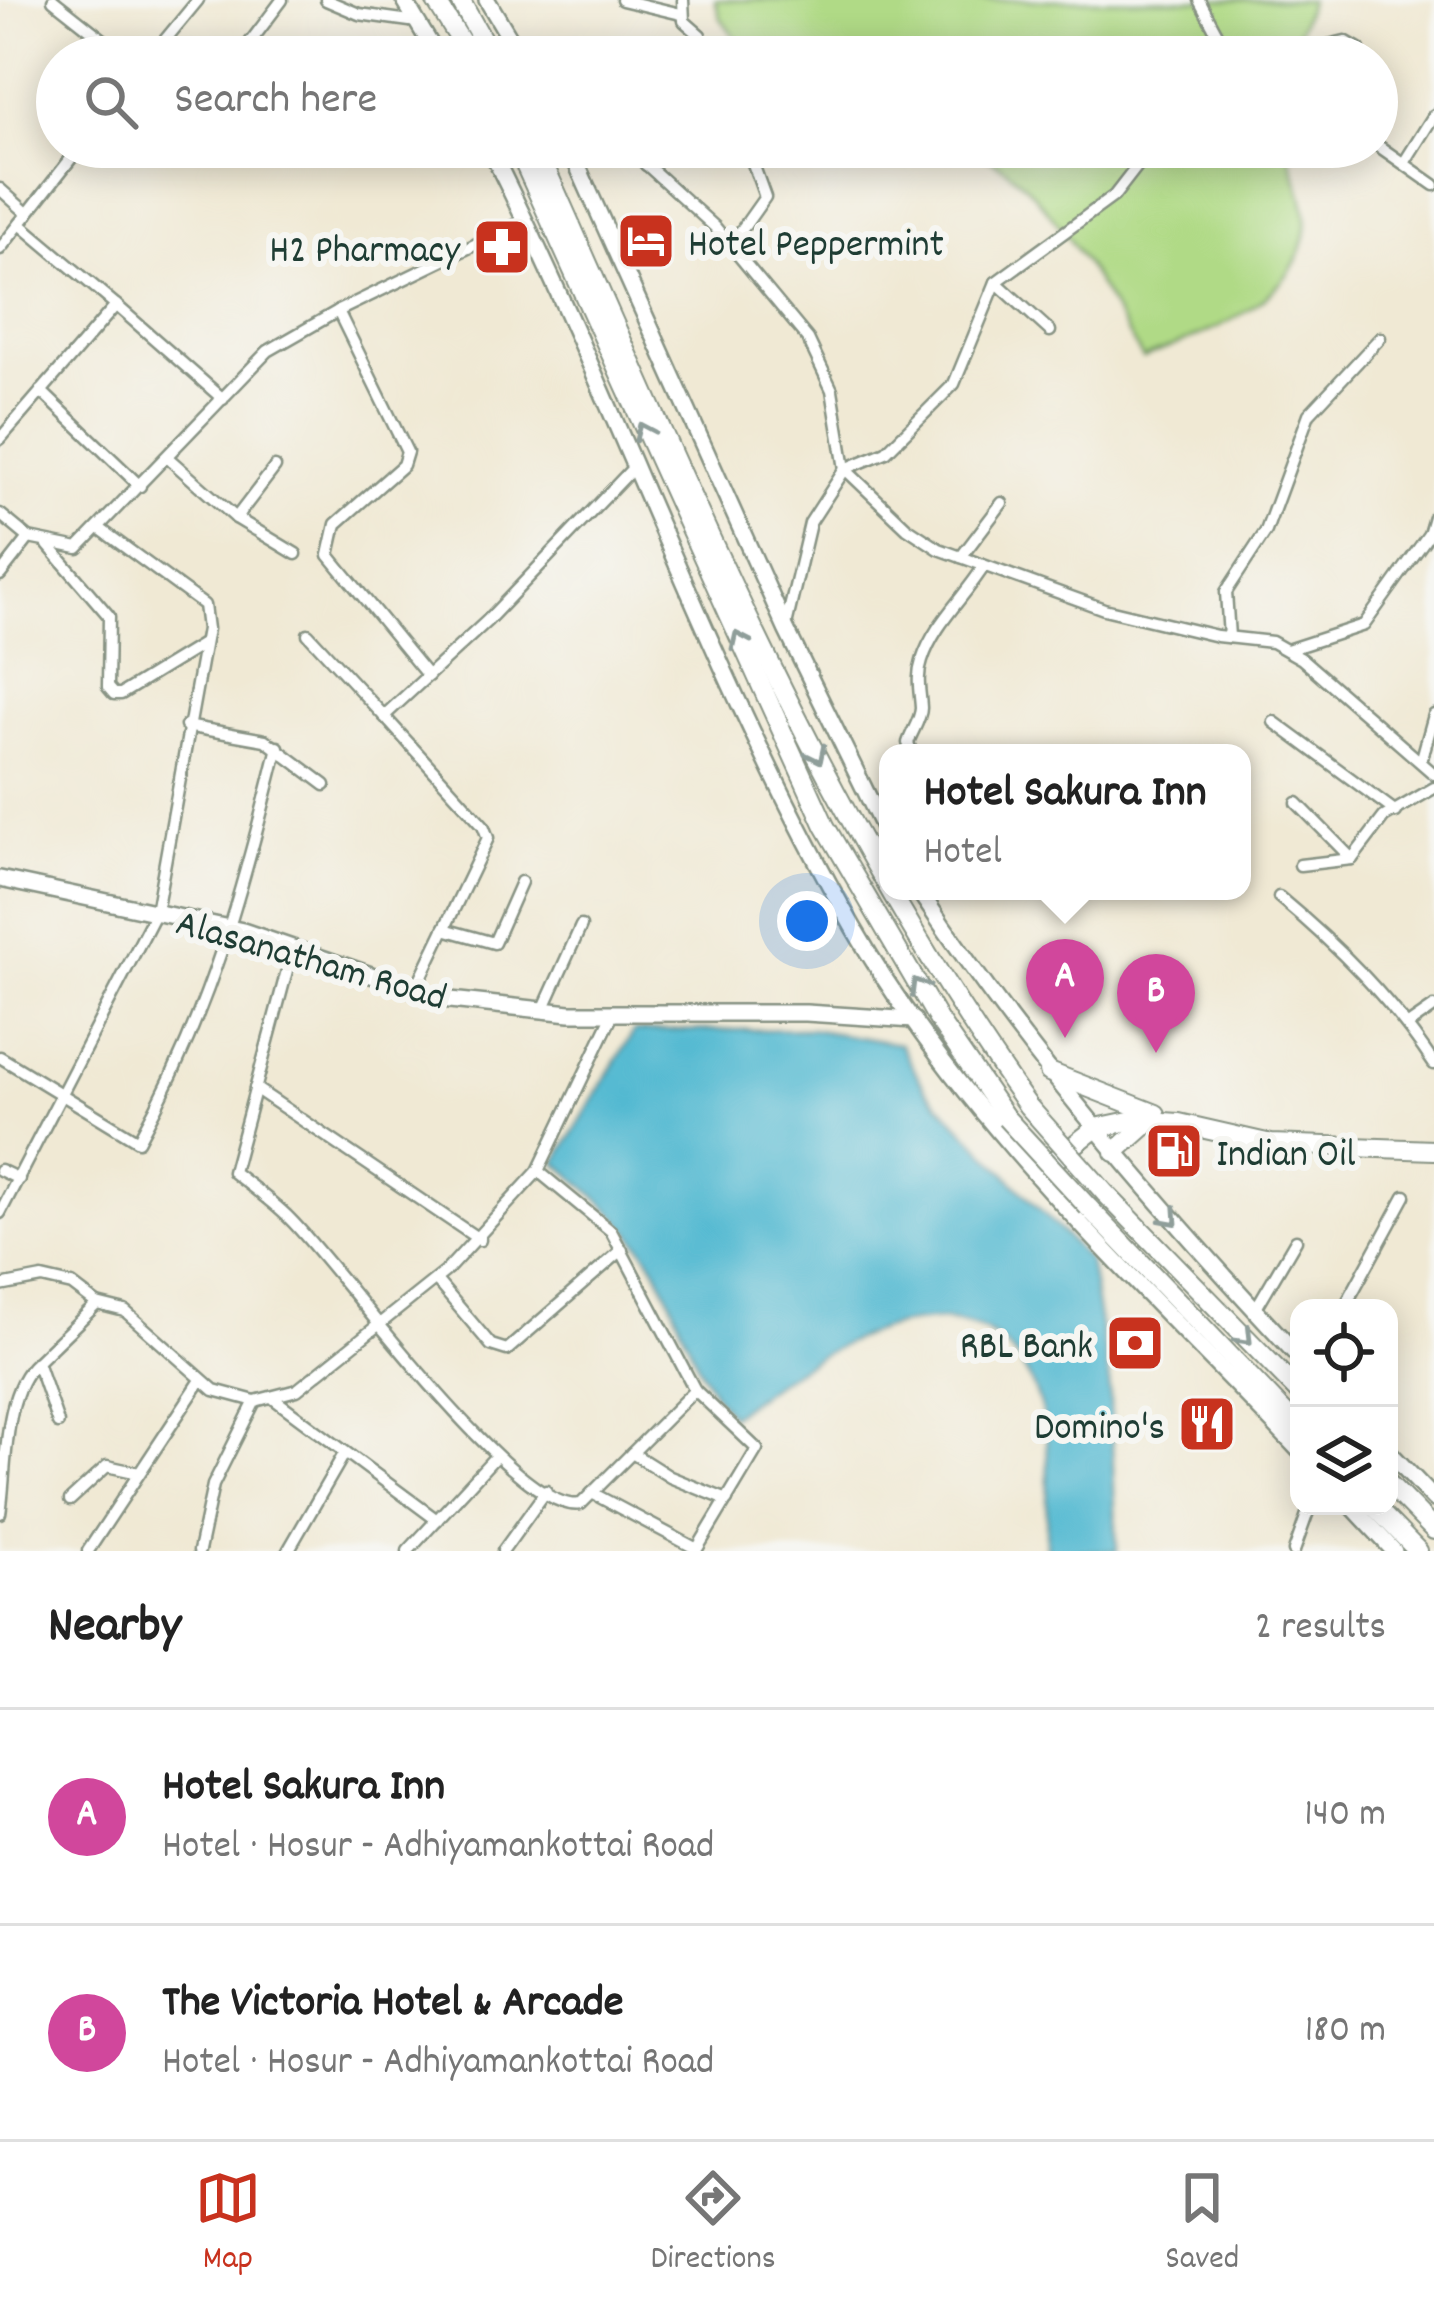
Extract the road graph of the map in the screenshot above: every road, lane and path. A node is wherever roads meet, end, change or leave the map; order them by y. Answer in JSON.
{"nodes":[{"id":1,"x":53,"y":0,"type":"edge"},
{"id":2,"x":197,"y":0,"type":"edge"},
{"id":3,"x":282,"y":0,"type":"edge"},
{"id":4,"x":326,"y":0,"type":"edge"},
{"id":5,"x":404,"y":0,"type":"edge"},
{"id":6,"x":435,"y":0,"type":"edge"},
{"id":7,"x":460,"y":0,"type":"edge"},
{"id":8,"x":487,"y":0,"type":"edge"},
{"id":9,"x":622,"y":0,"type":"edge"},
{"id":10,"x":1199,"y":0,"type":"edge"},
{"id":11,"x":682,"y":7,"type":"edge"},
{"id":12,"x":417,"y":22,"type":"junction"},
{"id":13,"x":98,"y":36,"type":"edge"},
{"id":14,"x":168,"y":36,"type":"edge"},
{"id":15,"x":255,"y":36,"type":"edge"},
{"id":16,"x":425,"y":36,"type":"edge"},
{"id":17,"x":458,"y":36,"type":"edge"},
{"id":18,"x":480,"y":36,"type":"edge"},
{"id":19,"x":508,"y":36,"type":"edge"},
{"id":20,"x":698,"y":36,"type":"edge"},
{"id":21,"x":1218,"y":36,"type":"edge"},
{"id":22,"x":1434,"y":115,"type":"edge"},
{"id":23,"x":1398,"y":160,"type":"edge"},
{"id":24,"x":1403,"y":163,"type":"junction"},
{"id":25,"x":64,"y":168,"type":"edge"},
{"id":26,"x":500,"y":168,"type":"edge"},
{"id":27,"x":527,"y":168,"type":"edge"},
{"id":28,"x":546,"y":168,"type":"edge"},
{"id":29,"x":578,"y":168,"type":"edge"},
{"id":30,"x":649,"y":168,"type":"edge"},
{"id":31,"x":755,"y":168,"type":"edge"},
{"id":32,"x":1136,"y":168,"type":"edge"},
{"id":33,"x":1434,"y":185,"type":"edge"},
{"id":34,"x":0,"y":189,"type":"edge"},
{"id":35,"x":24,"y":219,"type":"junction"},
{"id":36,"x":526,"y":220,"type":"junction"},
{"id":37,"x":731,"y":244,"type":"junction"},
{"id":38,"x":0,"y":249,"type":"edge"},
{"id":39,"x":996,"y":282,"type":"junction"},
{"id":40,"x":116,"y":305,"type":"junction"},
{"id":41,"x":338,"y":310,"type":"junction"},
{"id":42,"x":1050,"y":331,"type":"dead end"},
{"id":43,"x":1380,"y":338,"type":"dead end"},
{"id":44,"x":41,"y":391,"type":"junction"},
{"id":45,"x":223,"y":399,"type":"junction"},
{"id":46,"x":0,"y":439,"type":"edge"},
{"id":47,"x":167,"y":457,"type":"junction"},
{"id":48,"x":274,"y":467,"type":"dead end"},
{"id":49,"x":634,"y":467,"type":"junction"},
{"id":50,"x":845,"y":469,"type":"junction"},
{"id":51,"x":140,"y":486,"type":"junction"},
{"id":52,"x":1002,"y":502,"type":"dead end"},
{"id":53,"x":0,"y":514,"type":"edge"},
{"id":54,"x":236,"y":518,"type":"junction"},
{"id":55,"x":1434,"y":518,"type":"edge"},
{"id":56,"x":99,"y":528,"type":"junction"},
{"id":57,"x":1432,"y":534,"type":"edge"},
{"id":58,"x":29,"y":538,"type":"junction"},
{"id":59,"x":46,"y":543,"type":"junction"},
{"id":60,"x":296,"y":554,"type":"dead end"},
{"id":61,"x":961,"y":557,"type":"junction"},
{"id":62,"x":984,"y":566,"type":"junction"},
{"id":63,"x":0,"y":575,"type":"edge"},
{"id":64,"x":785,"y":628,"type":"junction"},
{"id":65,"x":308,"y":634,"type":"dead end"},
{"id":66,"x":1229,"y":637,"type":"junction"},
{"id":67,"x":203,"y":644,"type":"junction"},
{"id":68,"x":1286,"y":650,"type":"junction"},
{"id":69,"x":428,"y":676,"type":"junction"},
{"id":70,"x":1434,"y":715,"type":"edge"},
{"id":71,"x":384,"y":716,"type":"junction"},
{"id":72,"x":1274,"y":722,"type":"dead end"},
{"id":73,"x":186,"y":726,"type":"junction"},
{"id":74,"x":908,"y":744,"type":"edge"},
{"id":75,"x":278,"y":747,"type":"junction"},
{"id":76,"x":1429,"y":765,"type":"edge"},
{"id":77,"x":325,"y":785,"type":"dead end"},
{"id":78,"x":1434,"y":788,"type":"edge"},
{"id":79,"x":1298,"y":803,"type":"dead end"},
{"id":80,"x":1396,"y":812,"type":"junction"},
{"id":81,"x":879,"y":819,"type":"edge"},
{"id":82,"x":1352,"y":859,"type":"junction"},
{"id":83,"x":1300,"y":865,"type":"dead end"},
{"id":84,"x":879,"y":876,"type":"edge"},
{"id":85,"x":0,"y":879,"type":"edge"},
{"id":86,"x":520,"y":882,"type":"dead end"},
{"id":87,"x":1279,"y":897,"type":"dead end"},
{"id":88,"x":893,"y":900,"type":"edge"},
{"id":89,"x":925,"y":900,"type":"edge"},
{"id":90,"x":156,"y":911,"type":"junction"},
{"id":91,"x":581,"y":926,"type":"dead end"},
{"id":92,"x":232,"y":929,"type":"junction"},
{"id":93,"x":444,"y":929,"type":"junction"},
{"id":94,"x":293,"y":948,"type":"junction"},
{"id":95,"x":415,"y":990,"type":"junction"},
{"id":96,"x":1434,"y":1007,"type":"edge"},
{"id":97,"x":543,"y":1010,"type":"junction"},
{"id":98,"x":613,"y":1014,"type":"junction"},
{"id":99,"x":914,"y":1020,"type":"junction"},
{"id":100,"x":1408,"y":1025,"type":"junction"},
{"id":101,"x":0,"y":1057,"type":"edge"},
{"id":102,"x":1434,"y":1064,"type":"edge"},
{"id":103,"x":1049,"y":1072,"type":"junction"},
{"id":104,"x":255,"y":1088,"type":"junction"},
{"id":105,"x":63,"y":1098,"type":"junction"},
{"id":106,"x":1150,"y":1121,"type":"junction"},
{"id":107,"x":1179,"y":1123,"type":"junction"},
{"id":108,"x":1096,"y":1128,"type":"junction"},
{"id":109,"x":1434,"y":1150,"type":"edge"},
{"id":110,"x":1115,"y":1152,"type":"junction"},
{"id":111,"x":0,"y":1170,"type":"edge"},
{"id":112,"x":538,"y":1171,"type":"junction"},
{"id":113,"x":1037,"y":1174,"type":"junction"},
{"id":114,"x":19,"y":1180,"type":"junction"},
{"id":115,"x":1405,"y":1196,"type":"dead end"},
{"id":116,"x":0,"y":1213,"type":"edge"},
{"id":117,"x":480,"y":1240,"type":"junction"},
{"id":118,"x":1296,"y":1240,"type":"dead end"},
{"id":119,"x":622,"y":1250,"type":"junction"},
{"id":120,"x":436,"y":1280,"type":"junction"},
{"id":121,"x":0,"y":1286,"type":"edge"},
{"id":122,"x":1349,"y":1299,"type":"edge"},
{"id":123,"x":97,"y":1304,"type":"junction"},
{"id":124,"x":1255,"y":1310,"type":"junction"},
{"id":125,"x":380,"y":1326,"type":"junction"},
{"id":126,"x":1290,"y":1347,"type":"edge"},
{"id":127,"x":37,"y":1362,"type":"junction"},
{"id":128,"x":201,"y":1380,"type":"junction"},
{"id":129,"x":1290,"y":1383,"type":"edge"},
{"id":130,"x":694,"y":1390,"type":"junction"},
{"id":131,"x":274,"y":1399,"type":"junction"},
{"id":132,"x":255,"y":1401,"type":"junction"},
{"id":133,"x":1290,"y":1419,"type":"edge"},
{"id":134,"x":58,"y":1423,"type":"dead end"},
{"id":135,"x":1290,"y":1441,"type":"edge"},
{"id":136,"x":632,"y":1453,"type":"junction"},
{"id":137,"x":344,"y":1454,"type":"junction"},
{"id":138,"x":495,"y":1457,"type":"junction"},
{"id":139,"x":1398,"y":1461,"type":"edge"},
{"id":140,"x":139,"y":1473,"type":"junction"},
{"id":141,"x":546,"y":1491,"type":"junction"},
{"id":142,"x":592,"y":1492,"type":"junction"},
{"id":143,"x":1398,"y":1493,"type":"edge"},
{"id":144,"x":1434,"y":1499,"type":"edge"},
{"id":145,"x":728,"y":1500,"type":"junction"},
{"id":146,"x":70,"y":1501,"type":"dead end"},
{"id":147,"x":0,"y":1513,"type":"edge"},
{"id":148,"x":1307,"y":1515,"type":"edge"},
{"id":149,"x":1360,"y":1515,"type":"edge"},
{"id":150,"x":1383,"y":1515,"type":"edge"},
{"id":151,"x":437,"y":1520,"type":"junction"},
{"id":152,"x":1434,"y":1530,"type":"edge"},
{"id":153,"x":698,"y":1550,"type":"edge"},
{"id":154,"x":88,"y":1551,"type":"edge"},
{"id":155,"x":199,"y":1551,"type":"edge"},
{"id":156,"x":287,"y":1551,"type":"edge"},
{"id":157,"x":408,"y":1551,"type":"edge"},
{"id":158,"x":502,"y":1551,"type":"edge"},
{"id":159,"x":1294,"y":1551,"type":"edge"},
{"id":160,"x":1394,"y":1551,"type":"edge"},
{"id":161,"x":1418,"y":1551,"type":"edge"}],
"edges":[{"from":1,"to":13,"type":"street"},
{"from":2,"to":14,"type":"street"},
{"from":3,"to":15,"type":"street"},
{"from":4,"to":12,"type":"street"},
{"from":5,"to":12,"type":"street"},
{"from":6,"to":17,"type":"highway"},
{"from":7,"to":18,"type":"highway"},
{"from":8,"to":19,"type":"street"},
{"from":9,"to":11,"type":"street"},
{"from":10,"to":21,"type":"street"},
{"from":11,"to":20,"type":"street"},
{"from":12,"to":16,"type":"street"},
{"from":22,"to":24,"type":"street"},
{"from":23,"to":24,"type":"street"},
{"from":24,"to":33,"type":"street"},
{"from":25,"to":35,"type":"street"},
{"from":26,"to":36,"type":"street"},
{"from":133,"to":27,"type":"highway","one_way":true,"bridge":true},
{"from":28,"to":84,"type":"highway","one_way":true,"bridge":true},
{"from":29,"to":64,"type":"street"},
{"from":30,"to":37,"type":"street"},
{"from":31,"to":37,"type":"street"},
{"from":32,"to":39,"type":"street"},
{"from":34,"to":35,"type":"street"},
{"from":35,"to":38,"type":"street"},
{"from":35,"to":40,"type":"street"},
{"from":36,"to":41,"type":"street"},
{"from":36,"to":49,"type":"street"},
{"from":37,"to":50,"type":"street"},
{"from":39,"to":42,"type":"street"},
{"from":39,"to":50,"type":"street"},
{"from":40,"to":44,"type":"street"},
{"from":40,"to":45,"type":"street"},
{"from":41,"to":45,"type":"street"},
{"from":41,"to":69,"type":"street"},
{"from":43,"to":66,"type":"street"},
{"from":44,"to":46,"type":"street"},
{"from":44,"to":51,"type":"street"},
{"from":45,"to":47,"type":"street"},
{"from":47,"to":51,"type":"street"},
{"from":47,"to":54,"type":"street"},
{"from":48,"to":54,"type":"street"},
{"from":49,"to":69,"type":"street"},
{"from":49,"to":99,"type":"street"},
{"from":50,"to":61,"type":"street"},
{"from":50,"to":64,"type":"street"},
{"from":51,"to":56,"type":"street"},
{"from":52,"to":61,"type":"street"},
{"from":53,"to":58,"type":"street"},
{"from":54,"to":60,"type":"street"},
{"from":55,"to":57,"type":"street"},
{"from":56,"to":59,"type":"street"},
{"from":56,"to":67,"type":"street"},
{"from":57,"to":68,"type":"street"},
{"from":58,"to":59,"type":"street"},
{"from":58,"to":63,"type":"street"},
{"from":59,"to":67,"type":"street"},
{"from":61,"to":62,"type":"street"},
{"from":62,"to":66,"type":"street"},
{"from":62,"to":74,"type":"street"},
{"from":64,"to":81,"type":"street"},
{"from":65,"to":71,"type":"street"},
{"from":66,"to":68,"type":"street"},
{"from":67,"to":73,"type":"street"},
{"from":68,"to":76,"type":"street"},
{"from":69,"to":71,"type":"street"},
{"from":70,"to":76,"type":"street"},
{"from":71,"to":93,"type":"street"},
{"from":72,"to":80,"type":"street"},
{"from":73,"to":75,"type":"street"},
{"from":73,"to":90,"type":"street"},
{"from":75,"to":77,"type":"street"},
{"from":75,"to":92,"type":"street"},
{"from":78,"to":80,"type":"street"},
{"from":79,"to":82,"type":"street"},
{"from":80,"to":82,"type":"street"},
{"from":82,"to":83,"type":"street"},
{"from":85,"to":90,"type":"street","name":"Alasanatham Road"},
{"from":86,"to":93,"type":"street"},
{"from":87,"to":100,"type":"street"},
{"from":88,"to":129,"type":"highway","one_way":true,"bridge":true},
{"from":89,"to":103,"type":"street"},
{"from":90,"to":92,"type":"street","name":"Alasanatham Road"},
{"from":90,"to":105,"type":"street"},
{"from":91,"to":97,"type":"street"},
{"from":92,"to":94,"type":"street","name":"Alasanatham Road"},
{"from":92,"to":105,"type":"street"},
{"from":93,"to":95,"type":"street"},
{"from":94,"to":95,"type":"street","name":"Alasanatham Road"},
{"from":94,"to":104,"type":"street"},
{"from":95,"to":97,"type":"street","name":"Alasanatham Road"},
{"from":96,"to":100,"type":"street"},
{"from":97,"to":98,"type":"street","name":"Alasanatham Road"},
{"from":98,"to":99,"type":"street","name":"Alasanatham Road"},
{"from":98,"to":112,"type":"street"},
{"from":99,"to":113,"type":"street"},
{"from":100,"to":102,"type":"street"},
{"from":101,"to":105,"type":"street"},
{"from":103,"to":107,"type":"highway"},
{"from":103,"to":108,"type":"street"},
{"from":104,"to":117,"type":"street"},
{"from":104,"to":125,"type":"street"},
{"from":105,"to":114,"type":"street"},
{"from":106,"to":107,"type":"highway"},
{"from":106,"to":108,"type":"highway"},
{"from":106,"to":110,"type":"highway"},
{"from":107,"to":109,"type":"highway"},
{"from":108,"to":110,"type":"street"},
{"from":108,"to":113,"type":"highway"},
{"from":110,"to":124,"type":"street","one_way":true},
{"from":111,"to":114,"type":"street"},
{"from":112,"to":117,"type":"street"},
{"from":112,"to":119,"type":"street"},
{"from":113,"to":135,"type":"street"},
{"from":114,"to":116,"type":"street"},
{"from":115,"to":122,"type":"street"},
{"from":117,"to":120,"type":"street"},
{"from":118,"to":124,"type":"street"},
{"from":119,"to":120,"type":"street"},
{"from":119,"to":130,"type":"street"},
{"from":120,"to":125,"type":"street"},
{"from":121,"to":123,"type":"street"},
{"from":123,"to":127,"type":"street"},
{"from":123,"to":128,"type":"street"},
{"from":124,"to":126,"type":"street"},
{"from":125,"to":131,"type":"street"},
{"from":125,"to":138,"type":"street"},
{"from":127,"to":134,"type":"street"},
{"from":127,"to":147,"type":"street"},
{"from":128,"to":132,"type":"street"},
{"from":128,"to":140,"type":"street"},
{"from":130,"to":136,"type":"street"},
{"from":130,"to":145,"type":"street"},
{"from":131,"to":132,"type":"street"},
{"from":131,"to":137,"type":"street"},
{"from":132,"to":155,"type":"street"},
{"from":136,"to":142,"type":"street"},
{"from":136,"to":145,"type":"street"},
{"from":137,"to":151,"type":"street"},
{"from":137,"to":156,"type":"street"},
{"from":138,"to":141,"type":"street"},
{"from":138,"to":151,"type":"street"},
{"from":139,"to":144,"type":"street"},
{"from":140,"to":146,"type":"street"},
{"from":140,"to":154,"type":"street"},
{"from":141,"to":142,"type":"street"},
{"from":141,"to":158,"type":"street"},
{"from":142,"to":153,"type":"street"},
{"from":143,"to":152,"type":"highway"},
{"from":145,"to":153,"type":"street"},
{"from":148,"to":159,"type":"street"},
{"from":149,"to":160,"type":"street"},
{"from":150,"to":161,"type":"highway"},
{"from":151,"to":157,"type":"street"}]}
